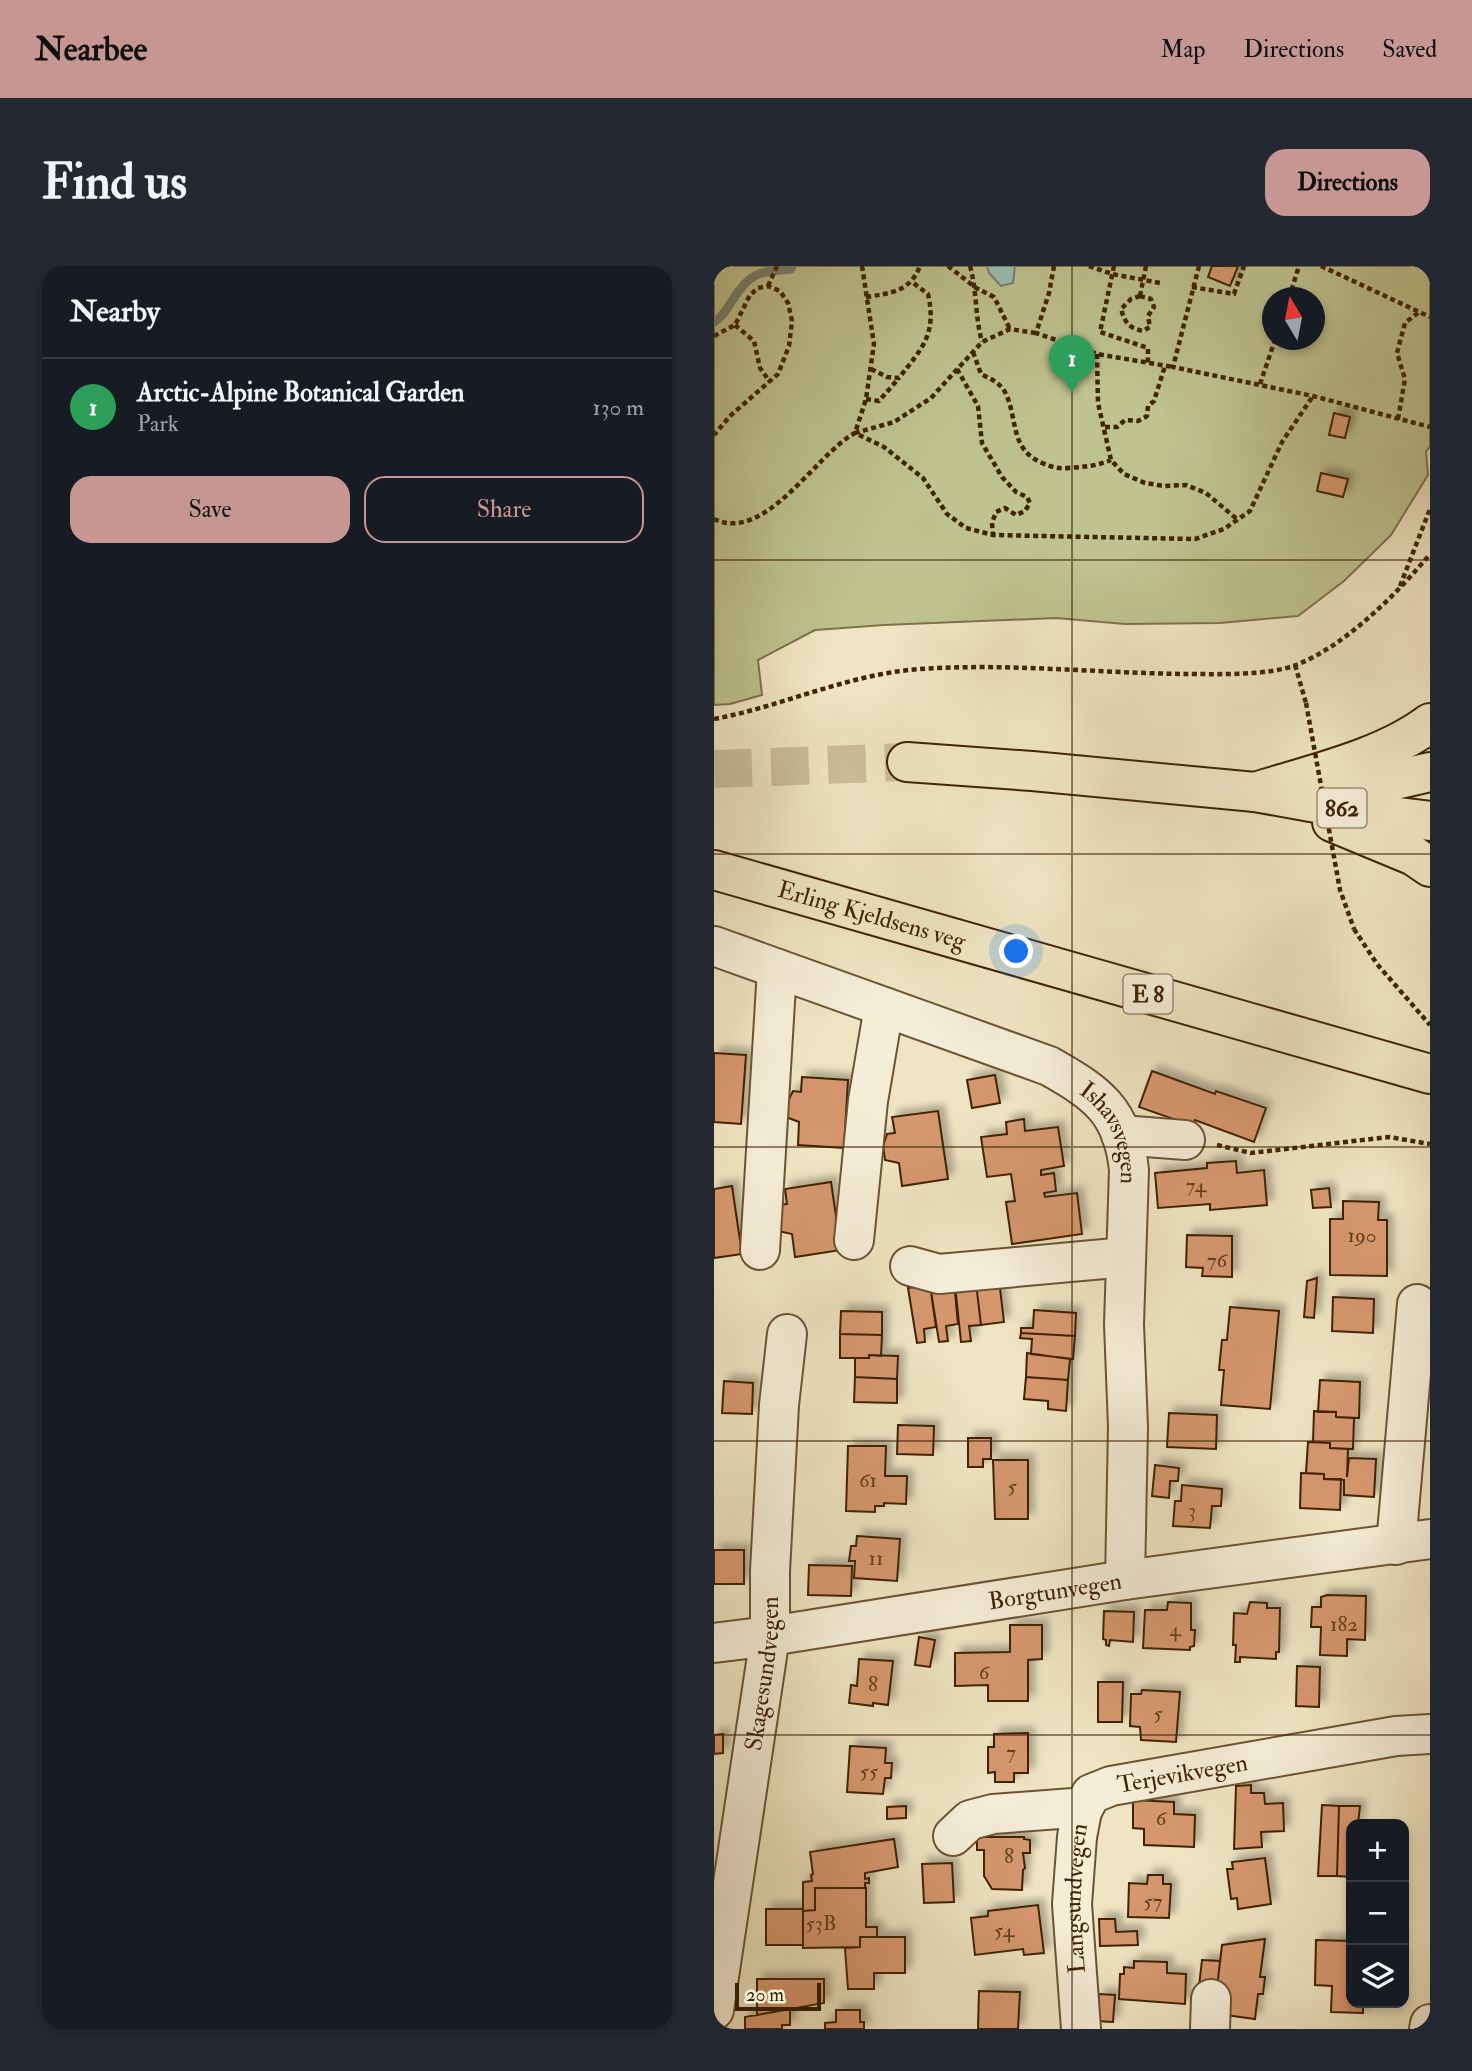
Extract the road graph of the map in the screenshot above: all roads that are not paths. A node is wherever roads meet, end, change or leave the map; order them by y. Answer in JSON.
{"nodes":[{"id":1,"x":1430,"y":723,"type":"edge"},
{"id":2,"x":907,"y":762,"type":"tunnel mouth"},
{"id":3,"x":1430,"y":772,"type":"edge"},
{"id":4,"x":1255,"y":792,"type":"junction"},
{"id":5,"x":1430,"y":821,"type":"edge"},
{"id":6,"x":1430,"y":867,"type":"edge"},
{"id":7,"x":714,"y":870,"type":"edge"},
{"id":8,"x":714,"y":947,"type":"edge"},
{"id":9,"x":777,"y":969,"type":"junction"},
{"id":10,"x":884,"y":1007,"type":"junction"},
{"id":11,"x":1430,"y":1074,"type":"edge"},
{"id":12,"x":1122,"y":1135,"type":"junction"},
{"id":13,"x":1200,"y":1142,"type":"road end"},
{"id":14,"x":855,"y":1240,"type":"dead end"},
{"id":15,"x":760,"y":1250,"type":"dead end"},
{"id":16,"x":1126,"y":1257,"type":"junction"},
{"id":17,"x":910,"y":1266,"type":"dead end"},
{"id":18,"x":1417,"y":1304,"type":"dead end"},
{"id":19,"x":788,"y":1335,"type":"dead end"},
{"id":20,"x":1413,"y":1542,"type":"edge"},
{"id":21,"x":1125,"y":1580,"type":"junction"},
{"id":22,"x":770,"y":1636,"type":"junction"},
{"id":23,"x":714,"y":1643,"type":"edge"},
{"id":24,"x":1430,"y":1734,"type":"edge"},
{"id":25,"x":1082,"y":1811,"type":"junction"},
{"id":26,"x":953,"y":1836,"type":"dead end"},
{"id":27,"x":722,"y":1907,"type":"edge"},
{"id":28,"x":714,"y":2010,"type":"edge"},
{"id":29,"x":1430,"y":2024,"type":"edge"},
{"id":30,"x":1081,"y":2029,"type":"edge"},
{"id":31,"x":1429,"y":2029,"type":"edge"}],
"edges":[{"from":1,"to":4,"type":"main road"},
{"from":2,"to":4,"type":"main road","number":"862"},
{"from":3,"to":4,"type":"main road","number":"862"},
{"from":4,"to":5,"type":"main road","number":"862"},
{"from":4,"to":6,"type":"main road"},
{"from":7,"to":11,"type":"main road","name":"Erling Kjeldsens veg","number":"E 8"},
{"from":8,"to":9,"type":"street","name":"Ishavsvegen"},
{"from":9,"to":10,"type":"street","name":"Ishavsvegen"},
{"from":9,"to":15,"type":"street"},
{"from":10,"to":12,"type":"street","name":"Ishavsvegen"},
{"from":10,"to":14,"type":"street"},
{"from":12,"to":13,"type":"street"},
{"from":12,"to":16,"type":"street","name":"Ishavsvegen"},
{"from":16,"to":17,"type":"street"},
{"from":16,"to":21,"type":"street","name":"Ishavsvegen"},
{"from":18,"to":20,"type":"street","name":"Borgtunvegen"},
{"from":19,"to":22,"type":"street","name":"Skagesundvegen"},
{"from":20,"to":21,"type":"street","name":"Borgtunvegen"},
{"from":21,"to":22,"type":"street","name":"Borgtunvegen"},
{"from":22,"to":23,"type":"street","name":"Borgtunvegen"},
{"from":22,"to":27,"type":"street","name":"Skagesundvegen"},
{"from":24,"to":25,"type":"street","name":"Terjevikvegen"},
{"from":25,"to":26,"type":"street"},
{"from":25,"to":30,"type":"street","name":"Langsundvegen"},
{"from":27,"to":28,"type":"street","name":"Skagesundvegen"},
{"from":29,"to":31,"type":"street"}]}
